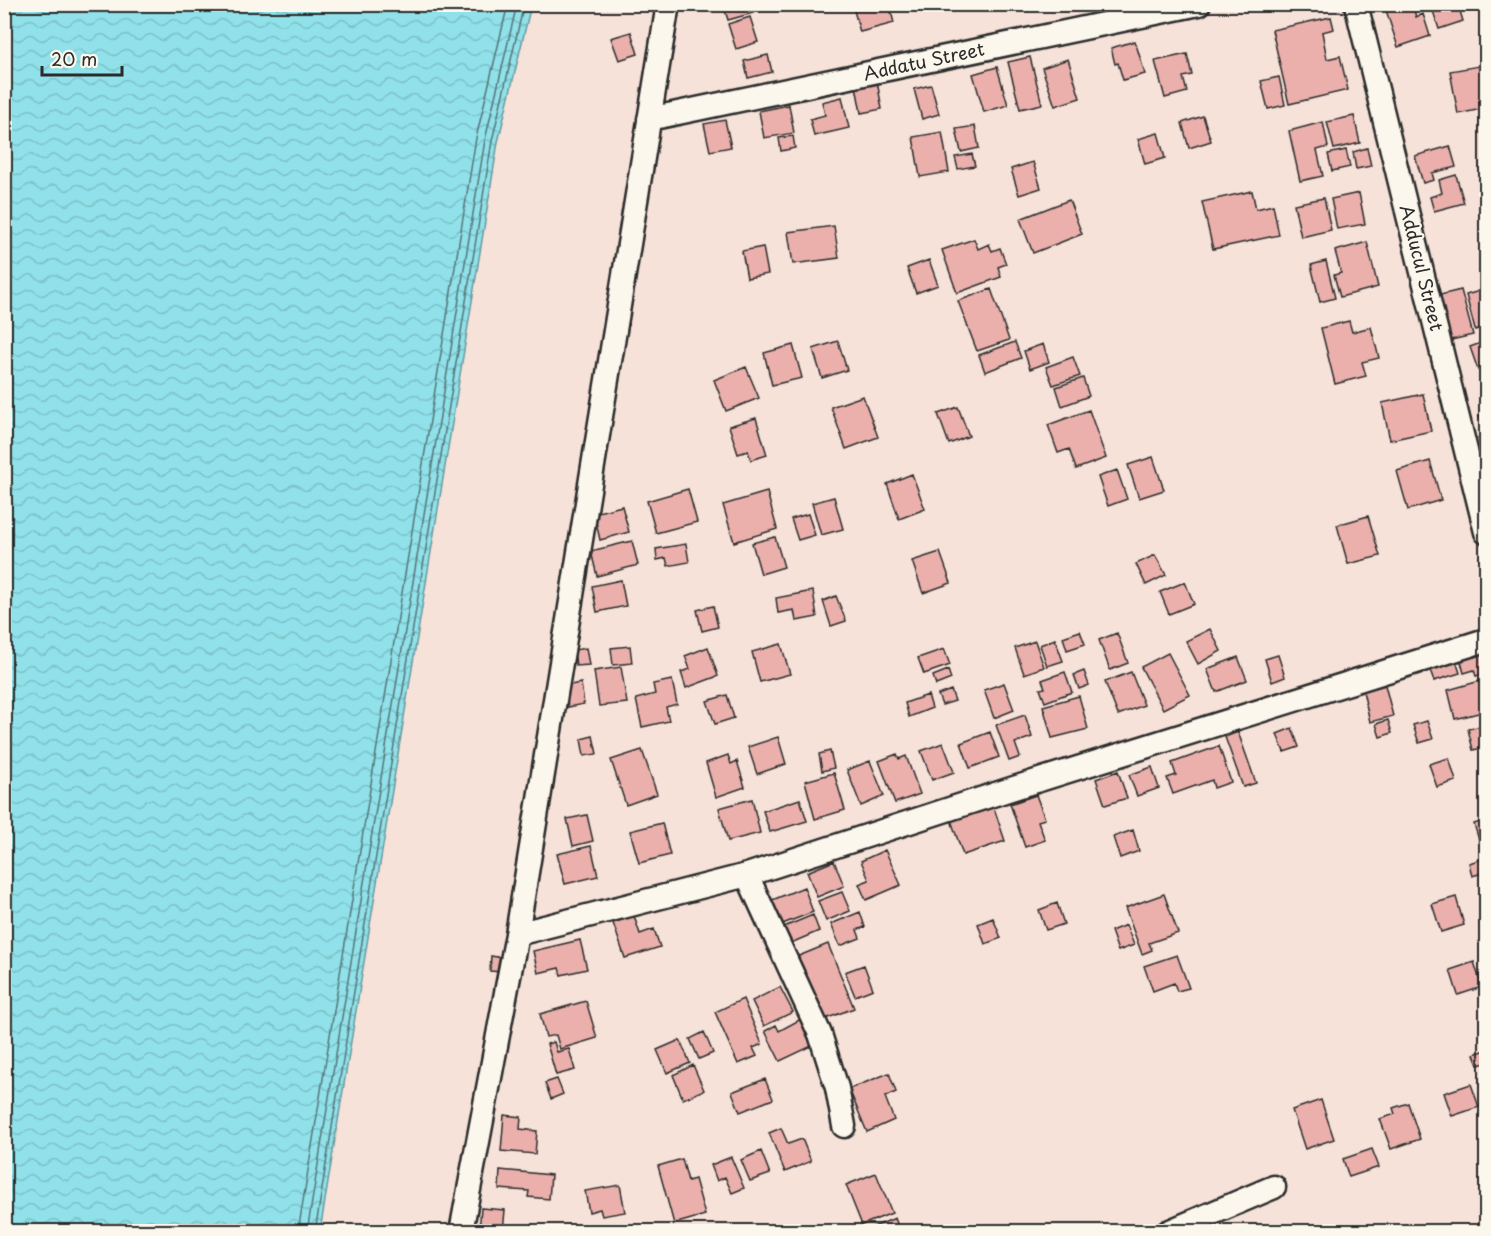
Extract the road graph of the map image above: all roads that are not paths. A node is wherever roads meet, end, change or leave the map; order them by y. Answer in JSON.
{"nodes":[{"id":1,"x":668,"y":4,"type":"edge"},
{"id":2,"x":1199,"y":4,"type":"edge"},
{"id":3,"x":1356,"y":4,"type":"edge"},
{"id":4,"x":649,"y":119,"type":"junction"},
{"id":5,"x":1486,"y":532,"type":"edge"},
{"id":6,"x":1486,"y":640,"type":"edge"},
{"id":7,"x":747,"y":875,"type":"junction"},
{"id":8,"x":517,"y":934,"type":"junction"},
{"id":9,"x":844,"y":1126,"type":"dead end"},
{"id":10,"x":1274,"y":1187,"type":"dead end"},
{"id":11,"x":461,"y":1232,"type":"edge"},
{"id":12,"x":1168,"y":1232,"type":"edge"}],
"edges":[{"from":1,"to":4,"type":"street"},
{"from":2,"to":4,"type":"street","name":"Addatu Street"},
{"from":3,"to":5,"type":"street","name":"Adducul Street"},
{"from":4,"to":8,"type":"street"},
{"from":6,"to":7,"type":"street"},
{"from":7,"to":8,"type":"street"},
{"from":7,"to":9,"type":"street"},
{"from":8,"to":11,"type":"street"},
{"from":10,"to":12,"type":"street"}]}
